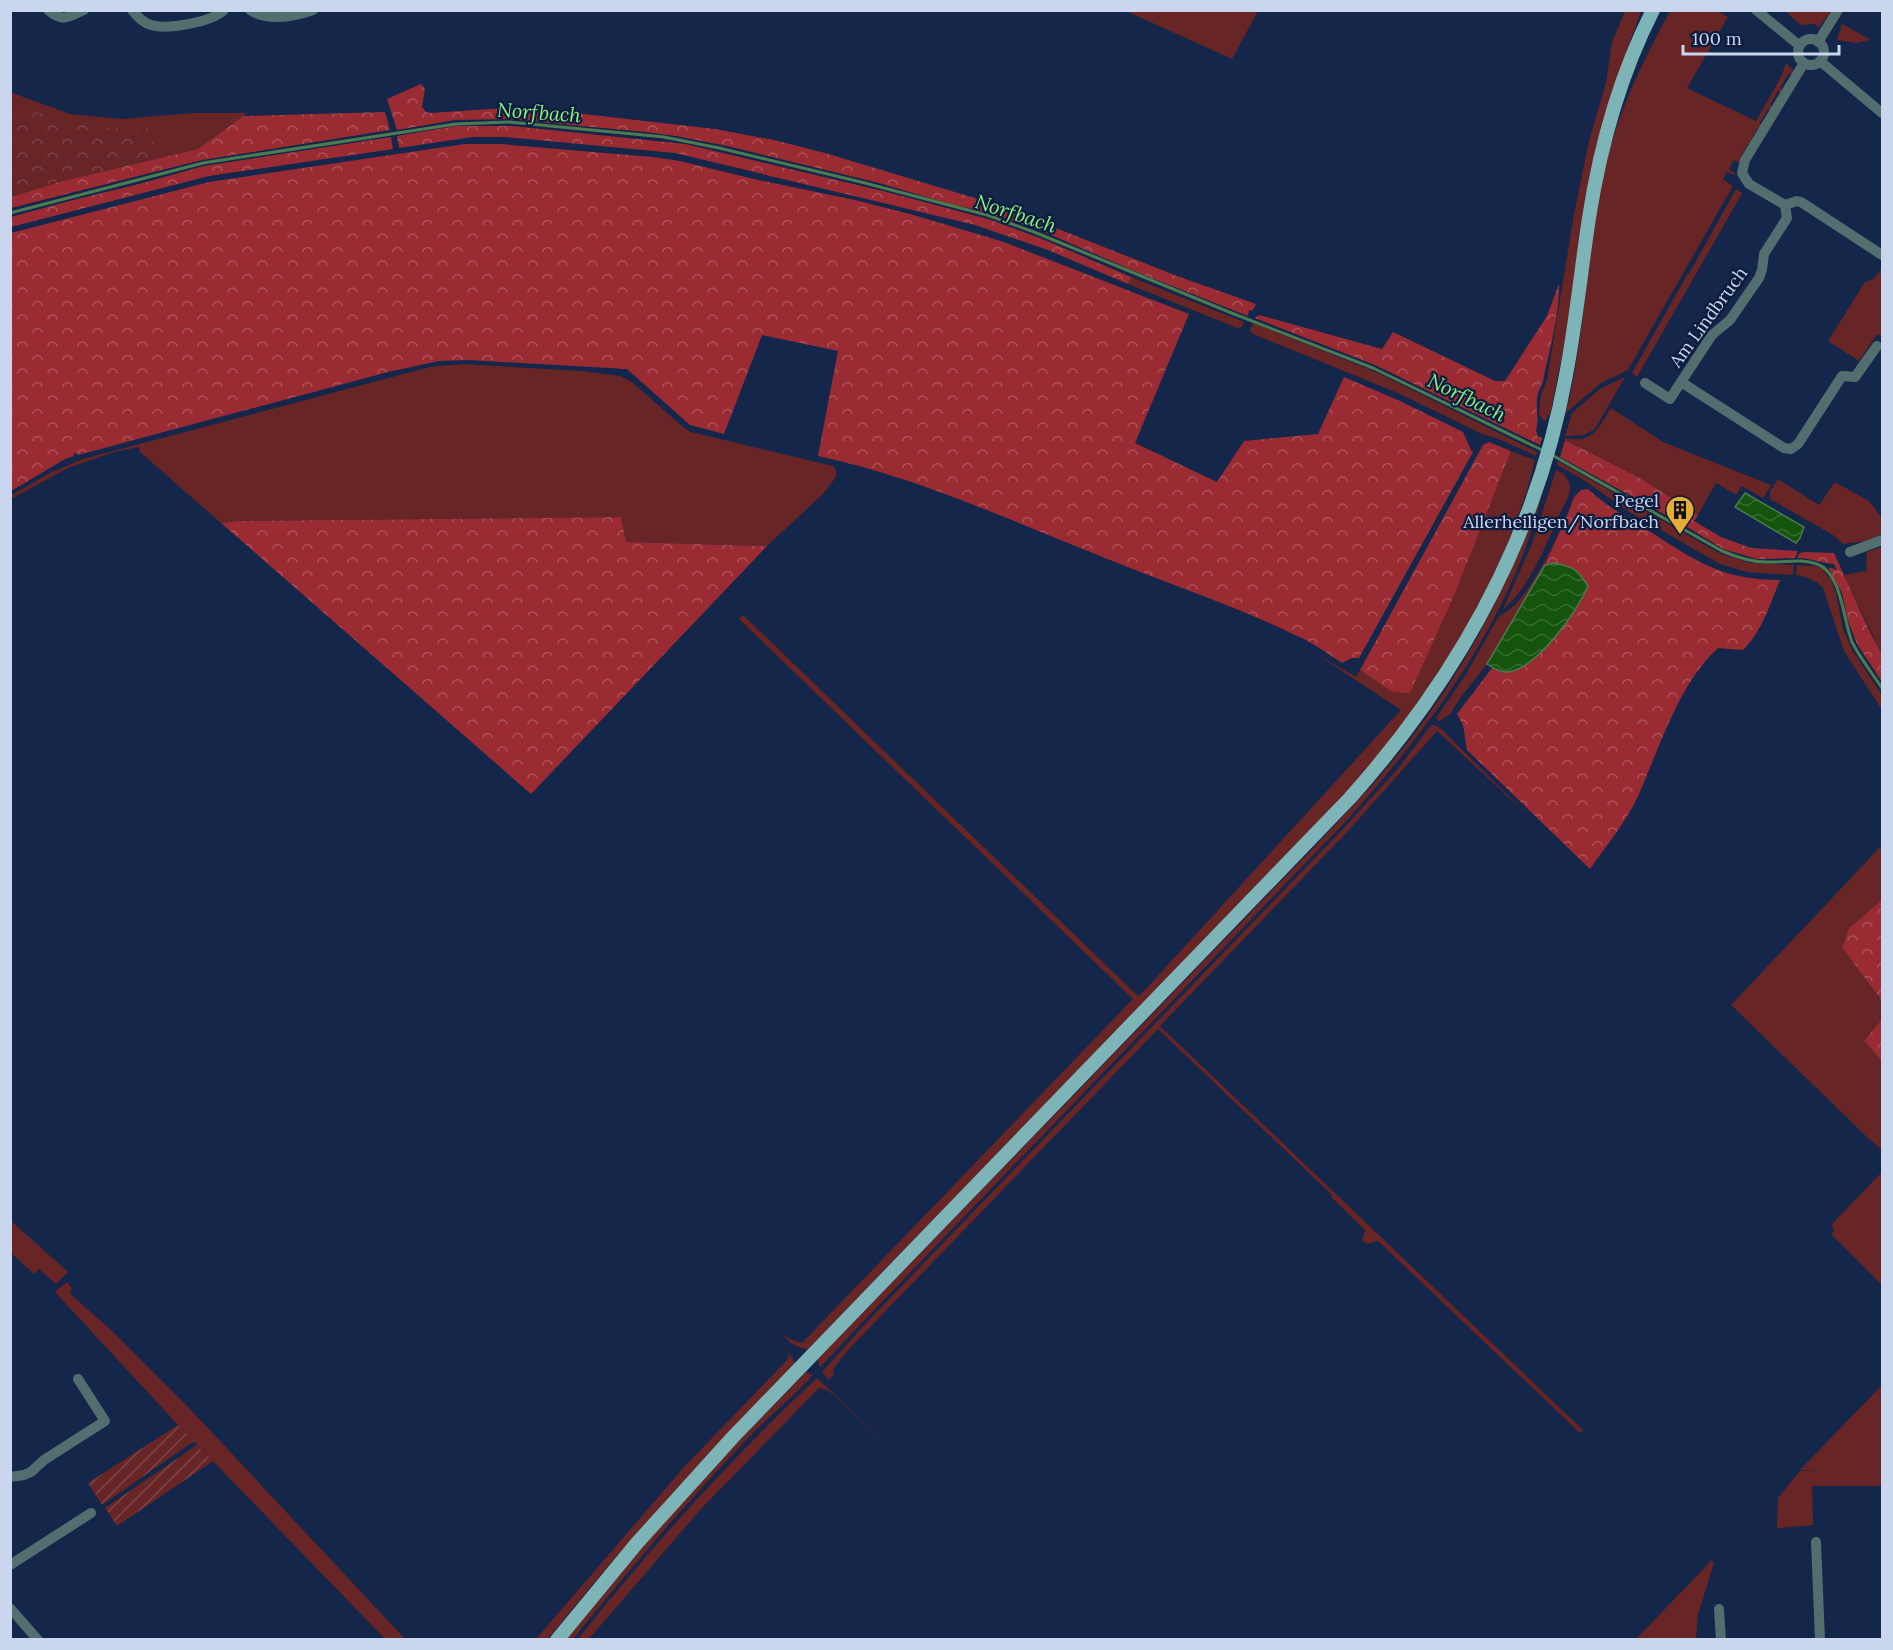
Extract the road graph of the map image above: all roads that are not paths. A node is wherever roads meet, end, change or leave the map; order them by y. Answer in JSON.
{"nodes":[{"id":1,"x":48,"y":10,"type":"edge"},
{"id":2,"x":84,"y":10,"type":"edge"},
{"id":3,"x":132,"y":10,"type":"edge"},
{"id":4,"x":224,"y":10,"type":"edge"},
{"id":5,"x":250,"y":10,"type":"edge"},
{"id":6,"x":313,"y":10,"type":"edge"},
{"id":7,"x":1756,"y":10,"type":"edge"},
{"id":8,"x":1838,"y":10,"type":"edge"},
{"id":9,"x":1652,"y":12,"type":"edge"},
{"id":10,"x":1818,"y":42,"type":"junction"},
{"id":11,"x":1800,"y":46,"type":"junction"},
{"id":12,"x":1820,"y":61,"type":"junction"},
{"id":13,"x":1804,"y":63,"type":"junction"},
{"id":14,"x":1882,"y":113,"type":"edge"},
{"id":15,"x":1785,"y":206,"type":"junction"},
{"id":16,"x":1882,"y":255,"type":"edge"},
{"id":17,"x":1876,"y":346,"type":"dead end"},
{"id":18,"x":1681,"y":382,"type":"junction"},
{"id":19,"x":1645,"y":383,"type":"dead end"},
{"id":20,"x":1882,"y":540,"type":"edge"},
{"id":21,"x":1850,"y":552,"type":"dead end"},
{"id":22,"x":78,"y":1379,"type":"dead end"},
{"id":23,"x":10,"y":1477,"type":"edge"},
{"id":24,"x":91,"y":1513,"type":"dead end"},
{"id":25,"x":1815,"y":1542,"type":"dead end"},
{"id":26,"x":10,"y":1565,"type":"edge"},
{"id":27,"x":10,"y":1608,"type":"edge"},
{"id":28,"x":1719,"y":1609,"type":"dead end"},
{"id":29,"x":38,"y":1640,"type":"edge"},
{"id":30,"x":557,"y":1640,"type":"edge"},
{"id":31,"x":1721,"y":1640,"type":"edge"},
{"id":32,"x":1821,"y":1640,"type":"edge"}],
"edges":[{"from":1,"to":2,"type":"street"},
{"from":3,"to":4,"type":"street"},
{"from":5,"to":6,"type":"street"},
{"from":7,"to":11,"type":"street"},
{"from":8,"to":10,"type":"street"},
{"from":9,"to":30,"type":"main road"},
{"from":10,"to":11,"type":"street"},
{"from":10,"to":12,"type":"street"},
{"from":11,"to":13,"type":"street"},
{"from":12,"to":13,"type":"street"},
{"from":12,"to":14,"type":"street"},
{"from":13,"to":15,"type":"street"},
{"from":15,"to":16,"type":"street"},
{"from":15,"to":18,"type":"street","name":"Am Lindbruch"},
{"from":17,"to":18,"type":"street","name":"Am Lindbruch"},
{"from":18,"to":19,"type":"street","name":"Am Lindbruch"},
{"from":20,"to":21,"type":"street"},
{"from":22,"to":23,"type":"street"},
{"from":24,"to":26,"type":"street"},
{"from":25,"to":32,"type":"street"},
{"from":27,"to":29,"type":"street"},
{"from":28,"to":31,"type":"street"}]}
